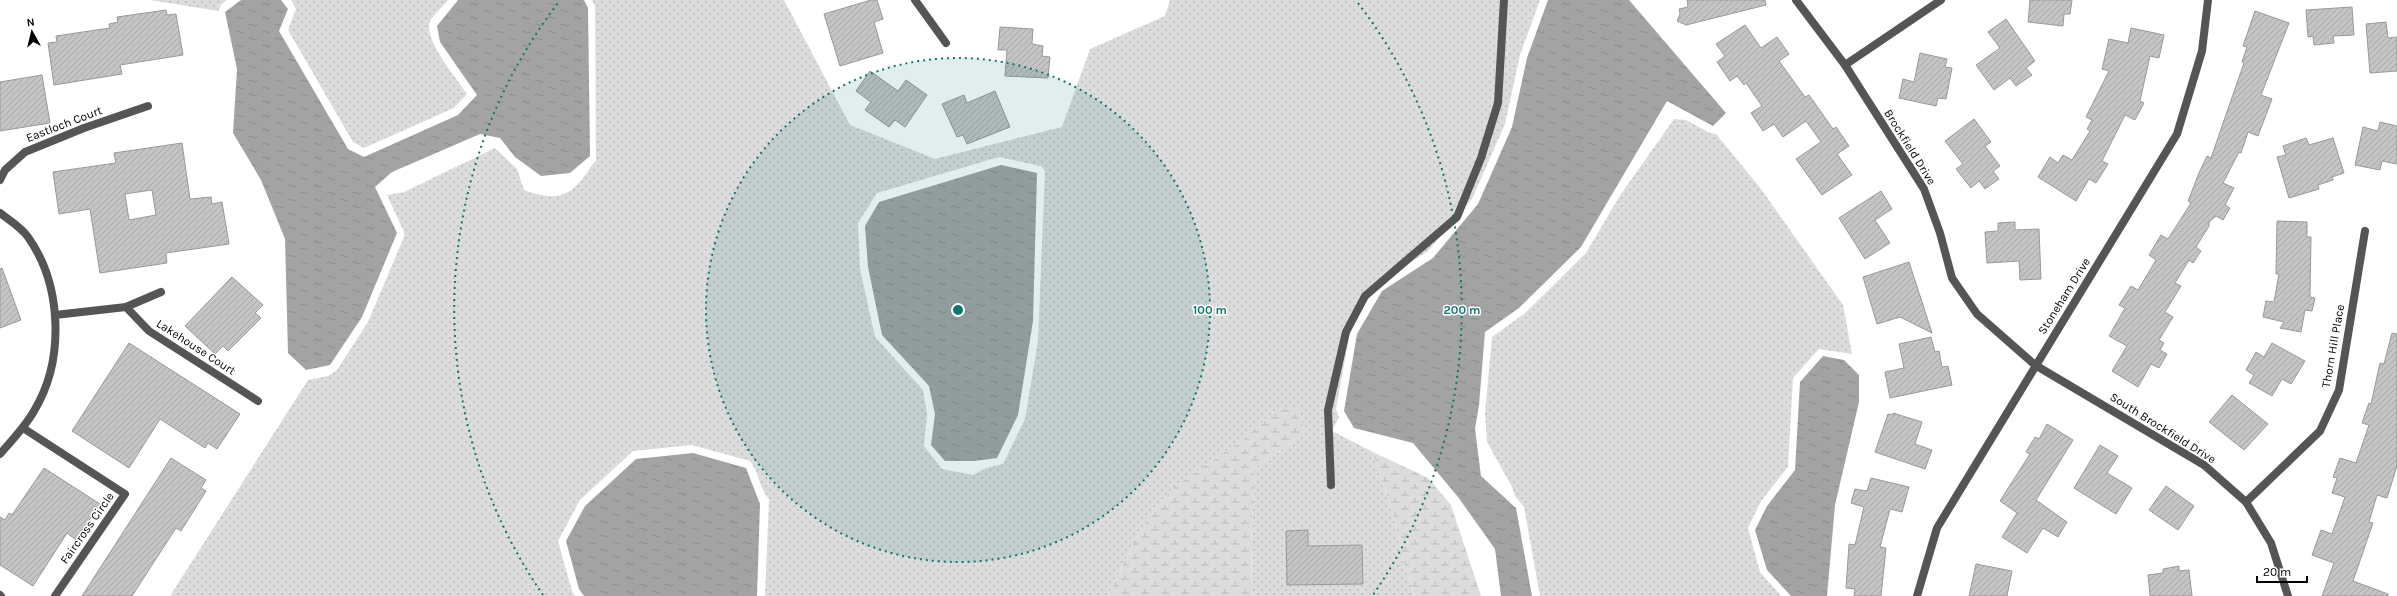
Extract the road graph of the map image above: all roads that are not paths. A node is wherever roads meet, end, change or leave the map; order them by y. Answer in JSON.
{"nodes":[{"id":1,"x":915,"y":0,"type":"edge"},
{"id":2,"x":1504,"y":0,"type":"edge"},
{"id":3,"x":1796,"y":0,"type":"edge"},
{"id":4,"x":1941,"y":0,"type":"edge"},
{"id":5,"x":2208,"y":0,"type":"edge"},
{"id":6,"x":946,"y":43,"type":"dead end"},
{"id":7,"x":1845,"y":65,"type":"junction"},
{"id":8,"x":148,"y":106,"type":"dead end"},
{"id":9,"x":0,"y":180,"type":"edge"},
{"id":10,"x":0,"y":213,"type":"edge"},
{"id":11,"x":2365,"y":231,"type":"dead end"},
{"id":12,"x":161,"y":292,"type":"dead end"},
{"id":13,"x":126,"y":307,"type":"junction"},
{"id":14,"x":54,"y":315,"type":"junction"},
{"id":15,"x":2035,"y":365,"type":"junction"},
{"id":16,"x":258,"y":401,"type":"dead end"},
{"id":17,"x":23,"y":428,"type":"junction"},
{"id":18,"x":0,"y":454,"type":"edge"},
{"id":19,"x":1332,"y":485,"type":"dead end"},
{"id":20,"x":2246,"y":502,"type":"junction"},
{"id":21,"x":55,"y":596,"type":"edge"},
{"id":22,"x":1917,"y":596,"type":"edge"},
{"id":23,"x":2288,"y":596,"type":"edge"}],
"edges":[{"from":1,"to":6,"type":"street"},
{"from":2,"to":19,"type":"street"},
{"from":3,"to":7,"type":"street","name":"Brockfield Drive"},
{"from":4,"to":7,"type":"street"},
{"from":5,"to":15,"type":"street","name":"Stoneham Drive"},
{"from":7,"to":15,"type":"street","name":"Brockfield Drive"},
{"from":8,"to":9,"type":"street","name":"Eastloch Court"},
{"from":10,"to":14,"type":"street"},
{"from":11,"to":20,"type":"street","name":"Thorn Hill Place"},
{"from":12,"to":13,"type":"street"},
{"from":13,"to":14,"type":"street"},
{"from":13,"to":16,"type":"street","name":"Lakehouse Court"},
{"from":14,"to":17,"type":"street"},
{"from":15,"to":20,"type":"street","name":"South Brockfield Drive"},
{"from":15,"to":22,"type":"street","name":"Stoneham Drive"},
{"from":17,"to":18,"type":"street"},
{"from":17,"to":21,"type":"street","name":"Faircross Circle"},
{"from":20,"to":23,"type":"street","name":"South Brockfield Drive"}]}
